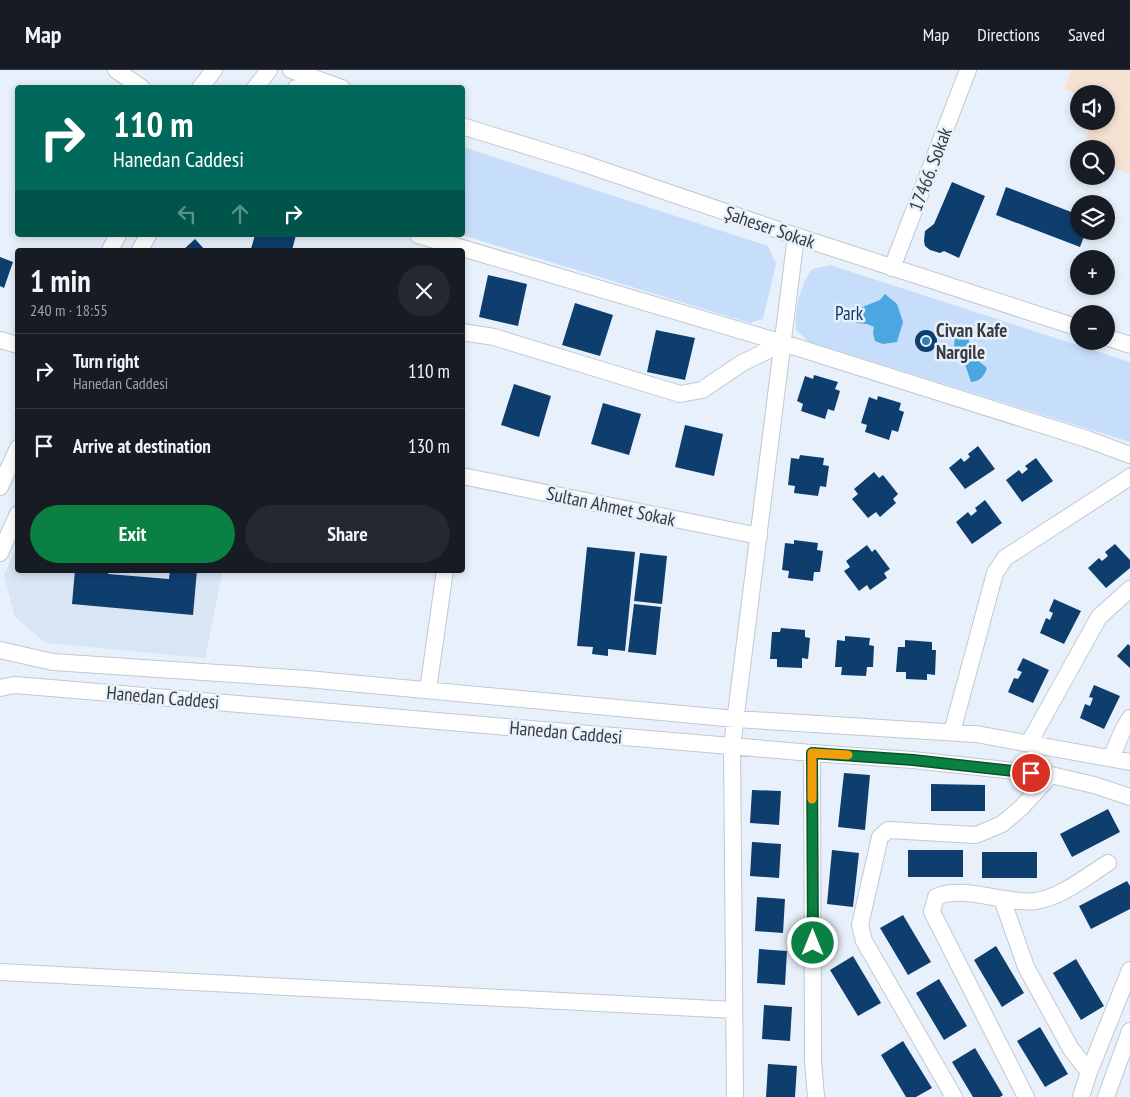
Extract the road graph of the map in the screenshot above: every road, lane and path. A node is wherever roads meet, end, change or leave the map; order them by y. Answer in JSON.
{"nodes":[{"id":1,"x":116,"y":70,"type":"edge"},
{"id":2,"x":214,"y":70,"type":"edge"},
{"id":3,"x":269,"y":70,"type":"edge"},
{"id":4,"x":291,"y":70,"type":"edge"},
{"id":5,"x":318,"y":70,"type":"edge"},
{"id":6,"x":968,"y":70,"type":"edge"},
{"id":7,"x":138,"y":85,"type":"edge"},
{"id":8,"x":202,"y":85,"type":"edge"},
{"id":9,"x":257,"y":85,"type":"edge"},
{"id":10,"x":334,"y":85,"type":"edge"},
{"id":11,"x":338,"y":85,"type":"edge"},
{"id":12,"x":465,"y":127,"type":"edge"},
{"id":13,"x":796,"y":236,"type":"junction"},
{"id":14,"x":425,"y":237,"type":"edge"},
{"id":15,"x":462,"y":248,"type":"edge"},
{"id":16,"x":465,"y":249,"type":"edge"},
{"id":17,"x":892,"y":268,"type":"junction"},
{"id":18,"x":1070,"y":325,"type":"edge"},
{"id":19,"x":465,"y":332,"type":"edge"},
{"id":20,"x":0,"y":340,"type":"edge"},
{"id":21,"x":1115,"y":340,"type":"edge"},
{"id":22,"x":783,"y":343,"type":"junction"},
{"id":23,"x":15,"y":344,"type":"edge"},
{"id":24,"x":1130,"y":345,"type":"edge"},
{"id":25,"x":15,"y":455,"type":"edge"},
{"id":26,"x":1130,"y":455,"type":"edge"},
{"id":27,"x":465,"y":477,"type":"edge"},
{"id":28,"x":1130,"y":477,"type":"edge"},
{"id":29,"x":0,"y":488,"type":"edge"},
{"id":30,"x":15,"y":520,"type":"edge"},
{"id":31,"x":759,"y":536,"type":"junction"},
{"id":32,"x":0,"y":552,"type":"edge"},
{"id":33,"x":445,"y":573,"type":"edge"},
{"id":34,"x":1130,"y":590,"type":"edge"},
{"id":35,"x":0,"y":650,"type":"edge"},
{"id":36,"x":0,"y":688,"type":"edge"},
{"id":37,"x":428,"y":690,"type":"junction"},
{"id":38,"x":1130,"y":718,"type":"edge"},
{"id":39,"x":736,"y":719,"type":"junction"},
{"id":40,"x":952,"y":732,"type":"junction"},
{"id":41,"x":1029,"y":744,"type":"junction"},
{"id":42,"x":732,"y":746,"type":"junction"},
{"id":43,"x":812,"y":753,"type":"junction"},
{"id":44,"x":1111,"y":758,"type":"junction"},
{"id":45,"x":1130,"y":762,"type":"edge"},
{"id":46,"x":1051,"y":775,"type":"junction"},
{"id":47,"x":1130,"y":797,"type":"edge"},
{"id":48,"x":1108,"y":863,"type":"dead end"},
{"id":49,"x":1002,"y":899,"type":"junction"},
{"id":50,"x":1130,"y":970,"type":"edge"},
{"id":51,"x":0,"y":972,"type":"edge"},
{"id":52,"x":734,"y":1010,"type":"junction"},
{"id":53,"x":1130,"y":1031,"type":"edge"},
{"id":54,"x":1125,"y":1060,"type":"edge"},
{"id":55,"x":1089,"y":1072,"type":"junction"},
{"id":56,"x":735,"y":1097,"type":"edge"},
{"id":57,"x":816,"y":1097,"type":"edge"},
{"id":58,"x":954,"y":1097,"type":"edge"},
{"id":59,"x":1026,"y":1097,"type":"edge"},
{"id":60,"x":1081,"y":1097,"type":"edge"},
{"id":61,"x":1106,"y":1097,"type":"edge"}],
"edges":[{"from":1,"to":7,"type":"street"},
{"from":2,"to":8,"type":"street"},
{"from":3,"to":9,"type":"street"},
{"from":4,"to":10,"type":"street"},
{"from":5,"to":11,"type":"street"},
{"from":6,"to":17,"type":"street","name":"17466. Sokak"},
{"from":12,"to":13,"type":"street","name":"Şaheser Sokak"},
{"from":13,"to":17,"type":"street","name":"Şaheser Sokak"},
{"from":13,"to":22,"type":"street"},
{"from":14,"to":15,"type":"street"},
{"from":16,"to":22,"type":"street"},
{"from":17,"to":18,"type":"street","name":"Şaheser Sokak"},
{"from":19,"to":22,"type":"street"},
{"from":20,"to":23,"type":"street"},
{"from":21,"to":24,"type":"street"},
{"from":22,"to":26,"type":"street"},
{"from":22,"to":31,"type":"street"},
{"from":25,"to":29,"type":"street"},
{"from":27,"to":31,"type":"street","name":"Sultan Ahmet Sokak"},
{"from":28,"to":40,"type":"street"},
{"from":30,"to":32,"type":"street"},
{"from":31,"to":39,"type":"street"},
{"from":33,"to":37,"type":"street"},
{"from":34,"to":41,"type":"street"},
{"from":35,"to":37,"type":"street","name":"Hanedan Caddesi"},
{"from":36,"to":42,"type":"street","name":"Hanedan Caddesi"},
{"from":37,"to":39,"type":"street","name":"Hanedan Caddesi"},
{"from":38,"to":44,"type":"street"},
{"from":39,"to":40,"type":"street","name":"Hanedan Caddesi"},
{"from":39,"to":42,"type":"street"},
{"from":40,"to":41,"type":"street","name":"Hanedan Caddesi"},
{"from":41,"to":44,"type":"street","name":"Hanedan Caddesi"},
{"from":42,"to":43,"type":"street","name":"Hanedan Caddesi"},
{"from":42,"to":52,"type":"street"},
{"from":43,"to":46,"type":"street","name":"Hanedan Caddesi"},
{"from":43,"to":57,"type":"street"},
{"from":44,"to":45,"type":"street","name":"Hanedan Caddesi"},
{"from":46,"to":47,"type":"street","name":"Hanedan Caddesi"},
{"from":46,"to":58,"type":"street"},
{"from":48,"to":49,"type":"street"},
{"from":49,"to":55,"type":"street"},
{"from":49,"to":59,"type":"street"},
{"from":50,"to":55,"type":"street"},
{"from":51,"to":52,"type":"street"},
{"from":52,"to":56,"type":"street"},
{"from":53,"to":54,"type":"street"},
{"from":54,"to":61,"type":"street"},
{"from":55,"to":60,"type":"street"}]}
